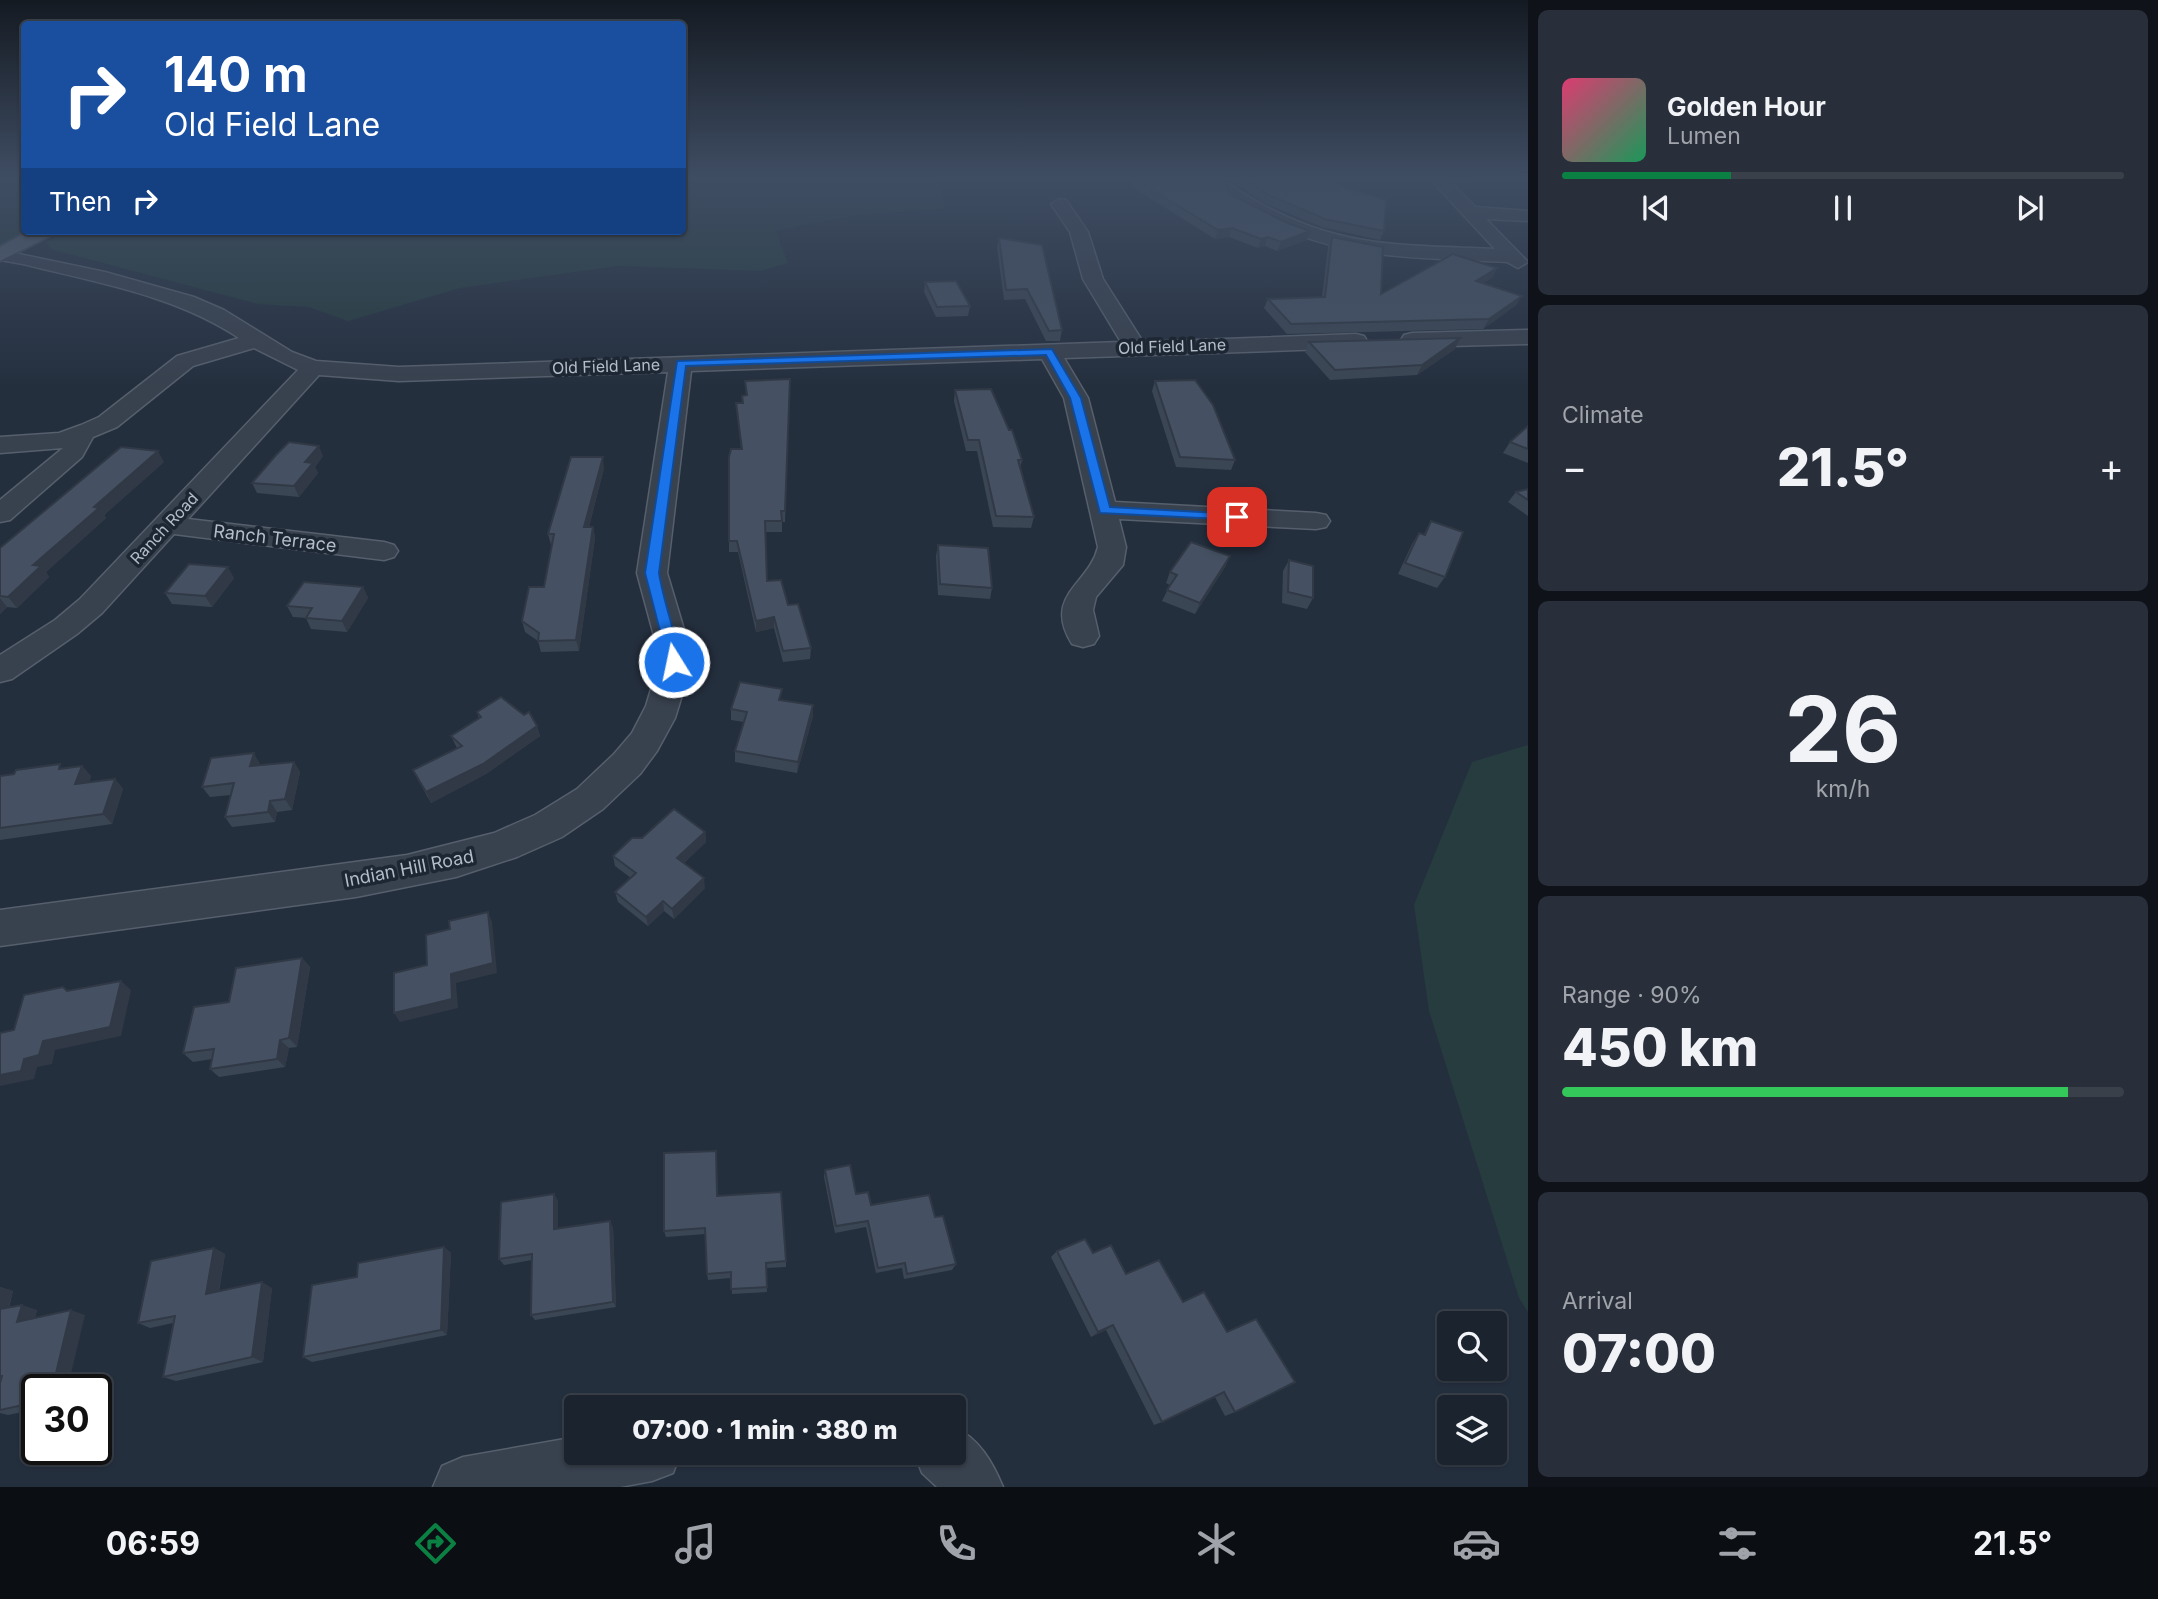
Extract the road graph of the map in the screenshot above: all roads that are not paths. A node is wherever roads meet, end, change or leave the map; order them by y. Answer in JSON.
{"nodes":[{"id":1,"x":1084,"y":247,"type":"edge"},
{"id":2,"x":1369,"y":247,"type":"edge"},
{"id":3,"x":1503,"y":247,"type":"edge"},
{"id":4,"x":0,"y":255,"type":"edge"},
{"id":5,"x":1512,"y":256,"type":"junction"},
{"id":6,"x":1528,"y":272,"type":"edge"},
{"id":7,"x":1528,"y":337,"type":"edge"},
{"id":8,"x":258,"y":340,"type":"junction"},
{"id":9,"x":1135,"y":347,"type":"junction"},
{"id":10,"x":1049,"y":352,"type":"junction"},
{"id":11,"x":681,"y":363,"type":"junction"},
{"id":12,"x":313,"y":368,"type":"junction"},
{"id":13,"x":83,"y":433,"type":"junction"},
{"id":14,"x":0,"y":445,"type":"edge"},
{"id":15,"x":1105,"y":510,"type":"junction"},
{"id":16,"x":0,"y":514,"type":"edge"},
{"id":17,"x":1316,"y":521,"type":"dead end"},
{"id":18,"x":166,"y":525,"type":"junction"},
{"id":19,"x":384,"y":551,"type":"dead end"},
{"id":20,"x":1083,"y":636,"type":"dead end"},
{"id":21,"x":0,"y":671,"type":"edge"},
{"id":22,"x":0,"y":928,"type":"edge"},
{"id":23,"x":582,"y":1465,"type":"edge"},
{"id":24,"x":957,"y":1465,"type":"edge"},
{"id":25,"x":463,"y":1487,"type":"edge"},
{"id":26,"x":973,"y":1487,"type":"edge"}],
"edges":[{"from":1,"to":9,"type":"street"},
{"from":2,"to":5,"type":"street"},
{"from":3,"to":5,"type":"street"},
{"from":4,"to":8,"type":"street","name":"Old Field Lane"},
{"from":5,"to":6,"type":"street"},
{"from":7,"to":9,"type":"street","name":"Old Field Lane"},
{"from":8,"to":12,"type":"street","name":"Old Field Lane"},
{"from":8,"to":13,"type":"street"},
{"from":9,"to":10,"type":"street","name":"Old Field Lane"},
{"from":10,"to":11,"type":"street","name":"Old Field Lane"},
{"from":10,"to":15,"type":"street"},
{"from":11,"to":12,"type":"street","name":"Old Field Lane"},
{"from":11,"to":22,"type":"street","name":"Indian Hill Road"},
{"from":12,"to":18,"type":"street","name":"Ranch Road"},
{"from":13,"to":14,"type":"street"},
{"from":13,"to":16,"type":"street"},
{"from":15,"to":17,"type":"street"},
{"from":15,"to":20,"type":"street"},
{"from":18,"to":19,"type":"street","name":"Ranch Terrace"},
{"from":18,"to":21,"type":"street","name":"Ranch Road"},
{"from":23,"to":25,"type":"street"},
{"from":24,"to":26,"type":"street"}]}
